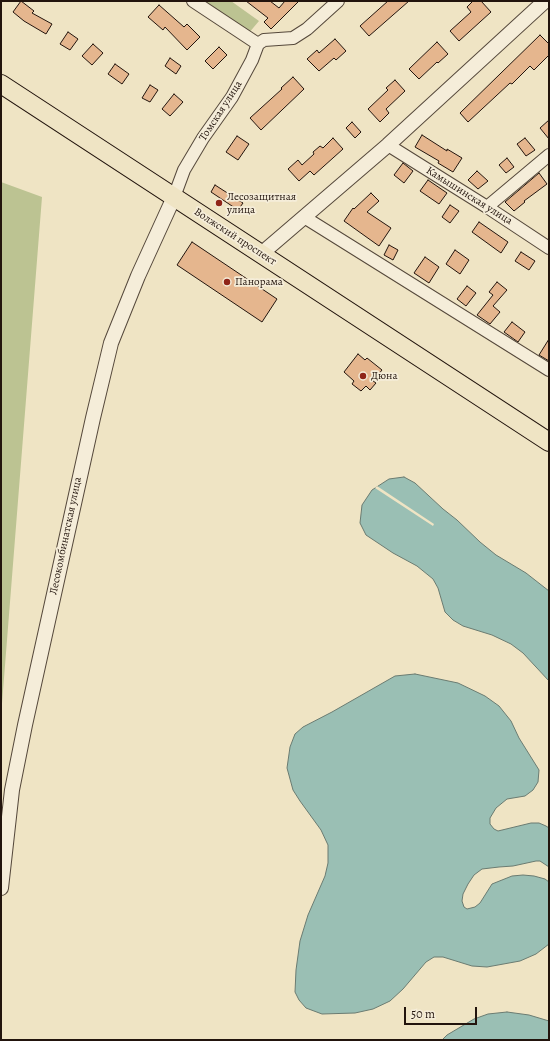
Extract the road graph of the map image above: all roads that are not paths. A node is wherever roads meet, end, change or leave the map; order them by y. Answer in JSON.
{"nodes":[{"id":1,"x":193,"y":1,"type":"edge"},
{"id":2,"x":338,"y":1,"type":"edge"},
{"id":3,"x":545,"y":1,"type":"edge"},
{"id":4,"x":258,"y":44,"type":"junction"},
{"id":5,"x":1,"y":84,"type":"edge"},
{"id":6,"x":388,"y":145,"type":"junction"},
{"id":7,"x":549,"y":155,"type":"edge"},
{"id":8,"x":174,"y":197,"type":"junction"},
{"id":9,"x":487,"y":207,"type":"junction"},
{"id":10,"x":304,"y":217,"type":"junction"},
{"id":11,"x":549,"y":248,"type":"edge"},
{"id":12,"x":261,"y":254,"type":"junction"},
{"id":13,"x":549,"y":370,"type":"edge"},
{"id":14,"x":549,"y":442,"type":"edge"},
{"id":15,"x":1,"y":888,"type":"edge"}],
"edges":[{"from":1,"to":4,"type":"street"},
{"from":2,"to":4,"type":"street"},
{"from":3,"to":6,"type":"street"},
{"from":4,"to":8,"type":"street","name":"Томская улица"},
{"from":5,"to":8,"type":"main road","name":"Волжский проспект"},
{"from":6,"to":9,"type":"street","name":"Камышинская улица"},
{"from":6,"to":10,"type":"street"},
{"from":7,"to":9,"type":"street"},
{"from":8,"to":12,"type":"main road","name":"Волжский проспект"},
{"from":8,"to":15,"type":"street","name":"Лесокомбинатская улица"},
{"from":9,"to":11,"type":"street","name":"Камышинская улица"},
{"from":10,"to":12,"type":"street"},
{"from":10,"to":13,"type":"street"},
{"from":12,"to":14,"type":"main road","name":"Волжский проспект"}]}
